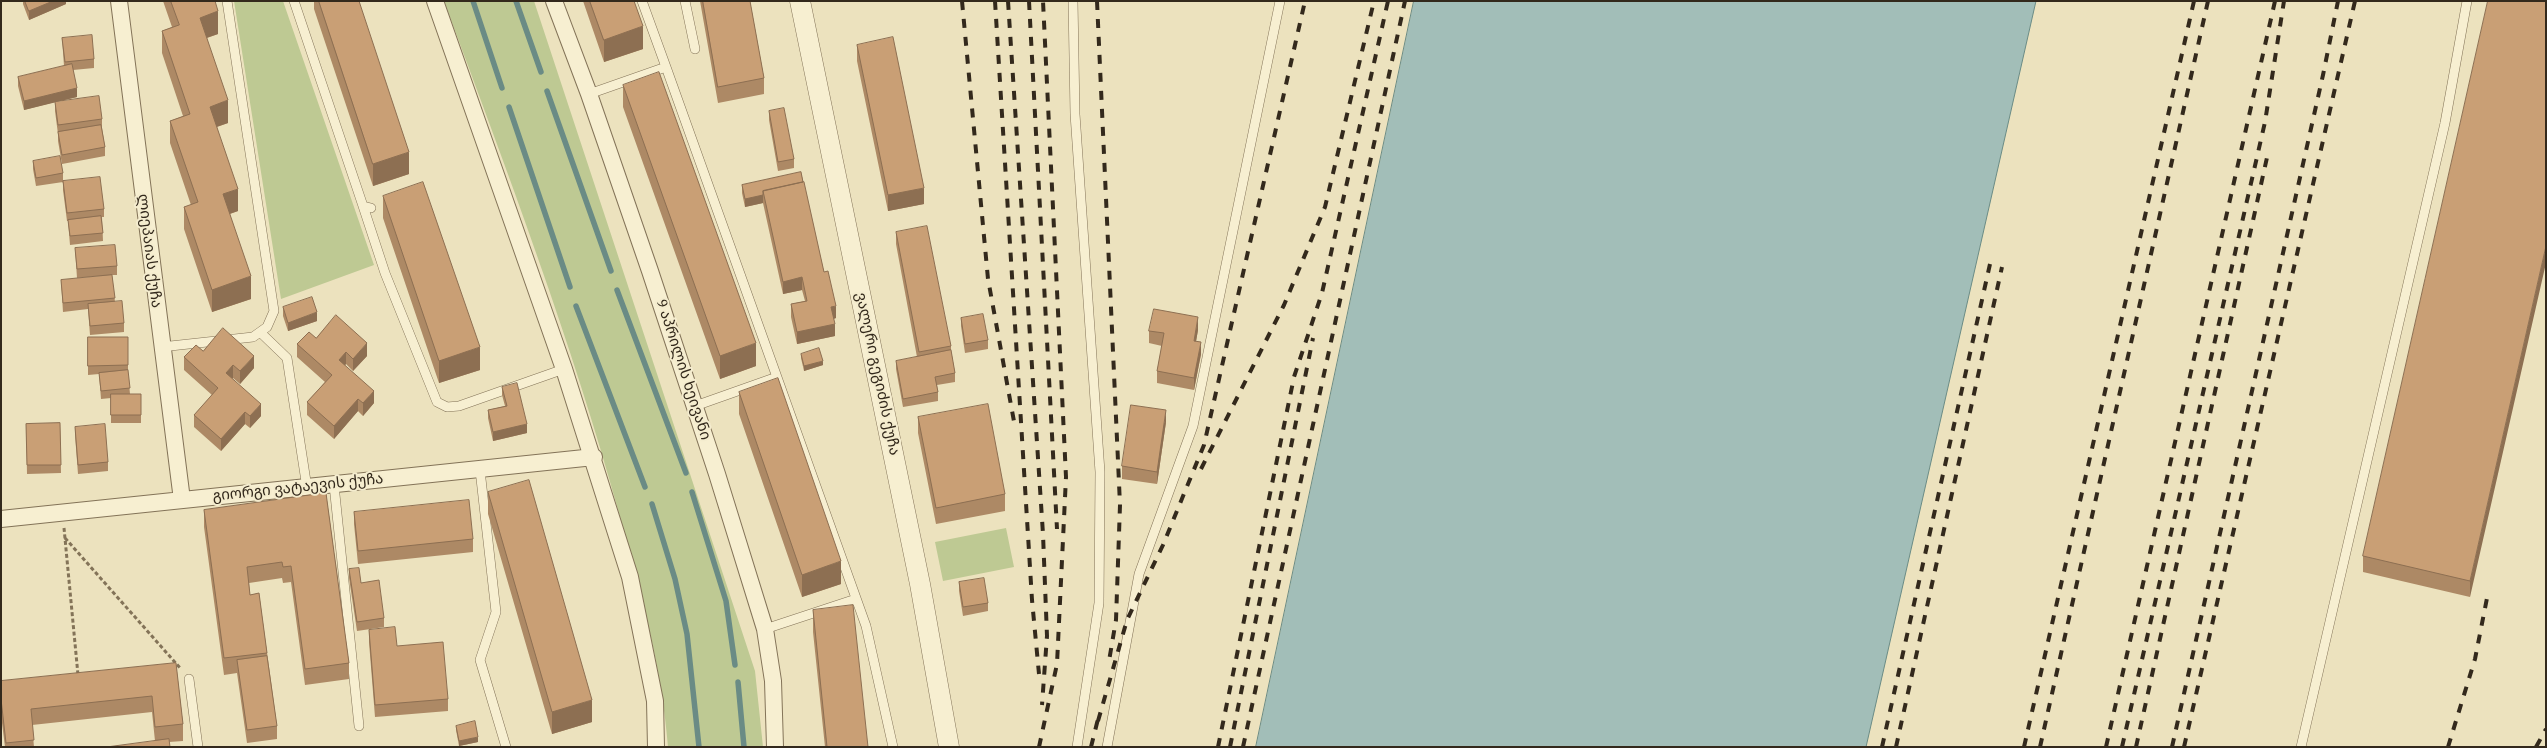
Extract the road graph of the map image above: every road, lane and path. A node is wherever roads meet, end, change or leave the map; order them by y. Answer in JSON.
{"nodes":[{"id":1,"x":119,"y":1,"type":"edge"},
{"id":2,"x":227,"y":1,"type":"edge"},
{"id":3,"x":294,"y":1,"type":"edge"},
{"id":4,"x":434,"y":1,"type":"edge"},
{"id":5,"x":554,"y":1,"type":"edge"},
{"id":6,"x":642,"y":1,"type":"edge"},
{"id":7,"x":685,"y":1,"type":"edge"},
{"id":8,"x":800,"y":1,"type":"edge"},
{"id":9,"x":1073,"y":1,"type":"edge"},
{"id":10,"x":1280,"y":1,"type":"edge"},
{"id":11,"x":2467,"y":1,"type":"edge"},
{"id":12,"x":695,"y":49,"type":"dead end"},
{"id":13,"x":666,"y":67,"type":"junction"},
{"id":14,"x":590,"y":94,"type":"junction"},
{"id":15,"x":261,"y":333,"type":"junction"},
{"id":16,"x":161,"y":347,"type":"junction"},
{"id":17,"x":564,"y":369,"type":"junction"},
{"id":18,"x":777,"y":378,"type":"junction"},
{"id":19,"x":695,"y":406,"type":"junction"},
{"id":20,"x":594,"y":457,"type":"junction"},
{"id":21,"x":480,"y":470,"type":"junction"},
{"id":22,"x":334,"y":484,"type":"junction"},
{"id":23,"x":307,"y":488,"type":"junction"},
{"id":24,"x":182,"y":500,"type":"junction"},
{"id":25,"x":64,"y":513,"type":"junction"},
{"id":26,"x":1,"y":519,"type":"edge"},
{"id":27,"x":65,"y":538,"type":"junction"},
{"id":28,"x":856,"y":599,"type":"junction"},
{"id":29,"x":765,"y":629,"type":"junction"},
{"id":30,"x":78,"y":675,"type":"edge"},
{"id":31,"x":189,"y":679,"type":"joint"},
{"id":32,"x":360,"y":726,"type":"dead end"},
{"id":33,"x":198,"y":747,"type":"edge"},
{"id":34,"x":506,"y":747,"type":"edge"},
{"id":35,"x":656,"y":747,"type":"edge"},
{"id":36,"x":775,"y":747,"type":"edge"},
{"id":37,"x":893,"y":747,"type":"edge"},
{"id":38,"x":949,"y":747,"type":"edge"},
{"id":39,"x":1077,"y":747,"type":"edge"},
{"id":40,"x":1107,"y":747,"type":"edge"},
{"id":41,"x":2301,"y":747,"type":"edge"}],
"edges":[{"from":1,"to":16,"type":"street","name":"ლიეპაიას ქუჩა"},
{"from":2,"to":15,"type":"lane"},
{"from":3,"to":17,"type":"lane"},
{"from":4,"to":17,"type":"street"},
{"from":5,"to":14,"type":"street","name":"9 აპრილის ხეივანი"},
{"from":6,"to":13,"type":"lane"},
{"from":7,"to":12,"type":"lane"},
{"from":8,"to":38,"type":"street","name":"ვალერი გეგიძის ქუჩა"},
{"from":9,"to":39,"type":"lane"},
{"from":10,"to":40,"type":"lane"},
{"from":11,"to":41,"type":"lane"},
{"from":13,"to":14,"type":"lane"},
{"from":13,"to":18,"type":"lane"},
{"from":14,"to":19,"type":"street","name":"9 აპრილის ხეივანი"},
{"from":15,"to":16,"type":"lane"},
{"from":15,"to":23,"type":"lane"},
{"from":16,"to":24,"type":"street","name":"ლიეპაიას ქუჩა"},
{"from":17,"to":20,"type":"street"},
{"from":18,"to":19,"type":"lane"},
{"from":18,"to":28,"type":"lane"},
{"from":19,"to":29,"type":"street","name":"9 აპრილის ხეივანი"},
{"from":20,"to":21,"type":"street","name":"გიორგი ვატაევის ქუჩა"},
{"from":20,"to":35,"type":"street"},
{"from":21,"to":22,"type":"street","name":"გიორგი ვატაევის ქუჩა"},
{"from":21,"to":34,"type":"lane"},
{"from":22,"to":23,"type":"street","name":"გიორგი ვატაევის ქუჩა"},
{"from":22,"to":32,"type":"lane"},
{"from":23,"to":24,"type":"street","name":"გიორგი ვატაევის ქუჩა"},
{"from":24,"to":25,"type":"street","name":"გიორგი ვატაევის ქუჩა"},
{"from":25,"to":26,"type":"street","name":"გიორგი ვატაევის ქუჩა"},
{"from":25,"to":27,"type":"path"},
{"from":27,"to":30,"type":"path"},
{"from":27,"to":31,"type":"path"},
{"from":28,"to":29,"type":"lane"},
{"from":28,"to":37,"type":"lane"},
{"from":29,"to":36,"type":"street","name":"9 აპრილის ხეივანი"},
{"from":31,"to":33,"type":"lane"}]}
